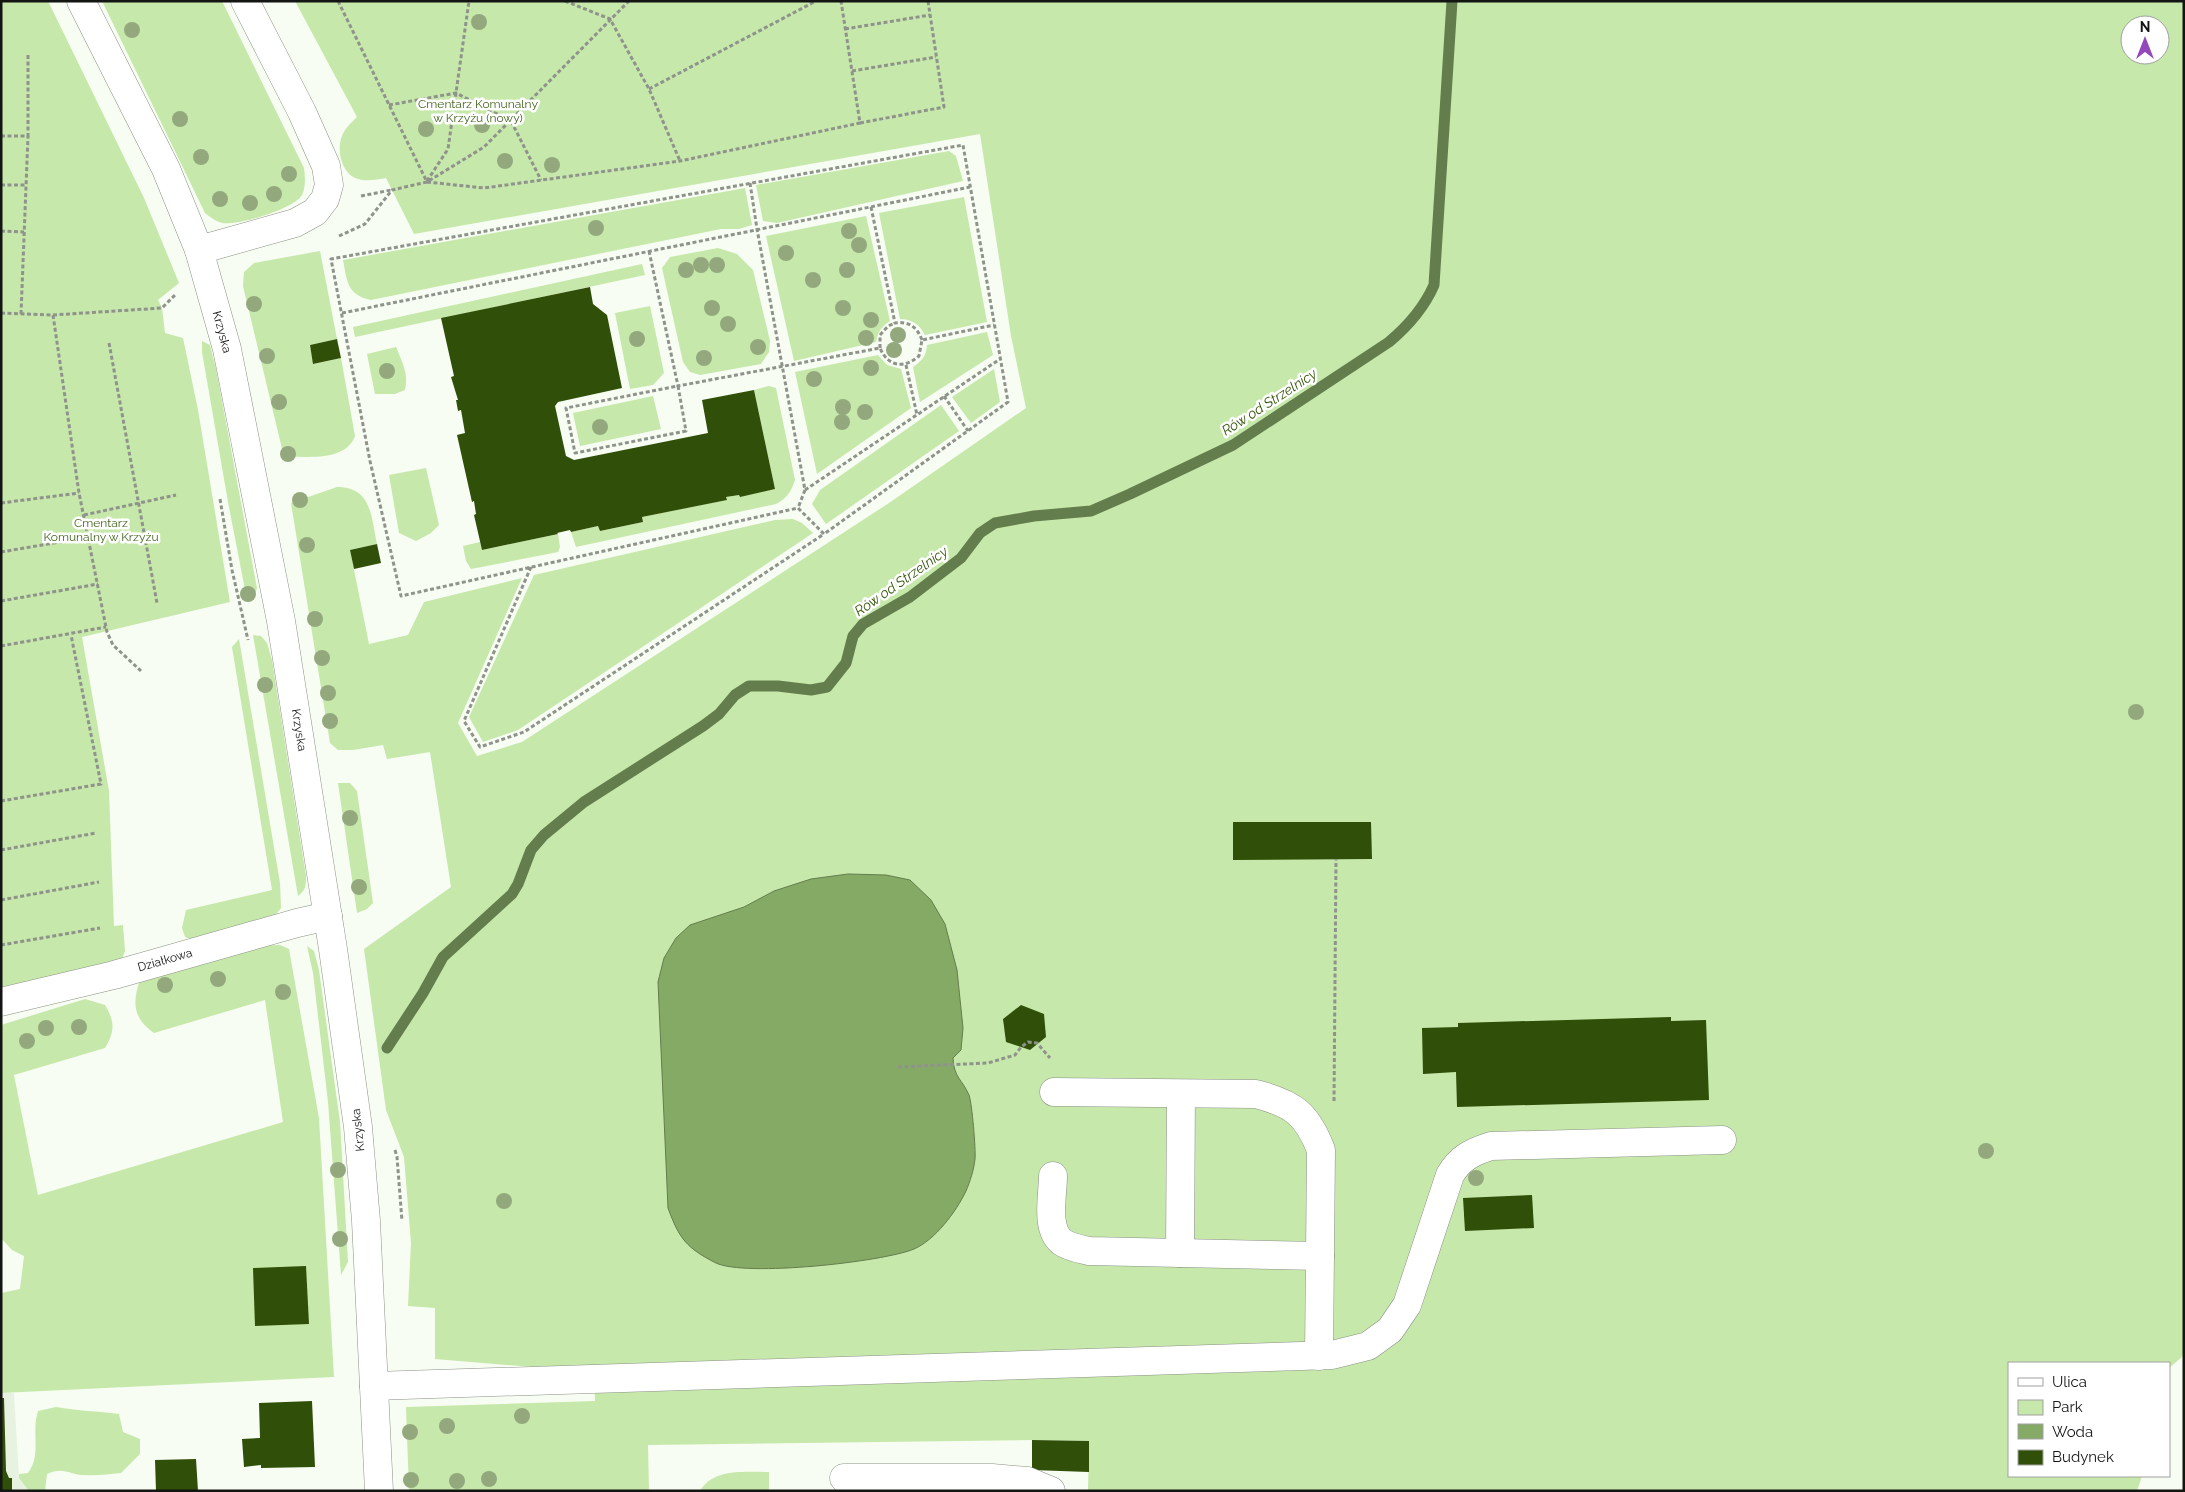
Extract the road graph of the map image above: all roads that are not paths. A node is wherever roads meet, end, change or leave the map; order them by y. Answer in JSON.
{"nodes":[{"id":1,"x":80,"y":1,"type":"edge"},
{"id":2,"x":245,"y":1,"type":"edge"},
{"id":3,"x":199,"y":250,"type":"junction"},
{"id":4,"x":328,"y":916,"type":"junction"},
{"id":5,"x":1,"y":1002,"type":"edge"},
{"id":6,"x":1054,"y":1092,"type":"dead end"},
{"id":7,"x":1181,"y":1094,"type":"junction"},
{"id":8,"x":1722,"y":1140,"type":"dead end"},
{"id":9,"x":1053,"y":1176,"type":"dead end"},
{"id":10,"x":1180,"y":1253,"type":"junction"},
{"id":11,"x":1320,"y":1256,"type":"junction"},
{"id":12,"x":1319,"y":1356,"type":"junction"},
{"id":13,"x":374,"y":1386,"type":"junction"},
{"id":14,"x":844,"y":1478,"type":"dead end"},
{"id":15,"x":379,"y":1491,"type":"edge"},
{"id":16,"x":1050,"y":1491,"type":"edge"}],
"edges":[{"from":1,"to":3,"type":"street","name":"Krzyska"},
{"from":2,"to":3,"type":"street"},
{"from":3,"to":4,"type":"street","name":"Krzyska"},
{"from":4,"to":5,"type":"street","name":"Działkowa"},
{"from":4,"to":13,"type":"street","name":"Krzyska"},
{"from":6,"to":7,"type":"street"},
{"from":7,"to":10,"type":"street"},
{"from":7,"to":11,"type":"street"},
{"from":8,"to":12,"type":"street"},
{"from":9,"to":10,"type":"street"},
{"from":10,"to":11,"type":"street"},
{"from":11,"to":12,"type":"street"},
{"from":12,"to":13,"type":"street"},
{"from":13,"to":15,"type":"street","name":"Krzyska"},
{"from":14,"to":16,"type":"street"}]}
